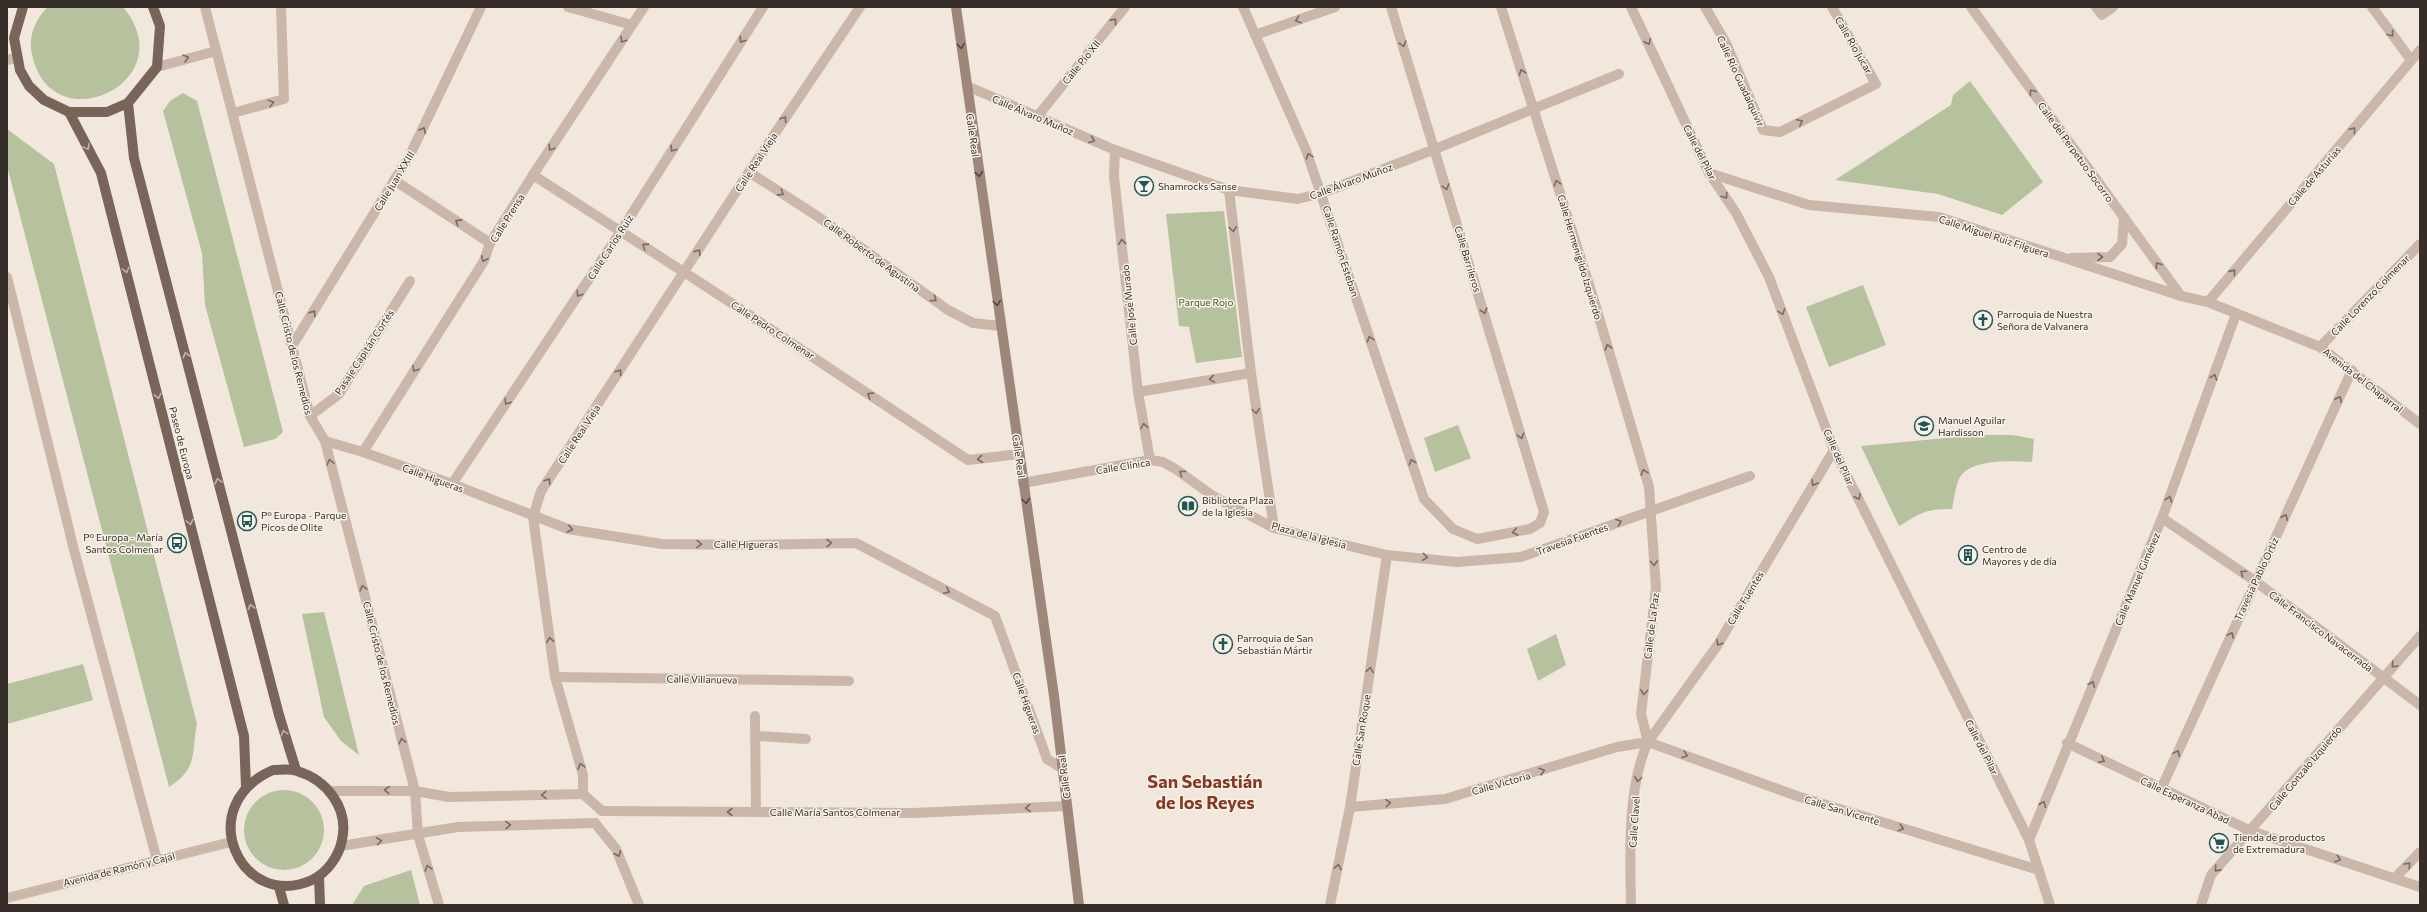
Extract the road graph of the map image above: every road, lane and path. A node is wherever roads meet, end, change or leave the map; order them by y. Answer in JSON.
{"nodes":[{"id":1,"x":23,"y":7,"type":"edge"},
{"id":2,"x":153,"y":7,"type":"edge"},
{"id":3,"x":205,"y":7,"type":"edge"},
{"id":4,"x":281,"y":7,"type":"edge"},
{"id":5,"x":481,"y":7,"type":"edge"},
{"id":6,"x":568,"y":7,"type":"edge"},
{"id":7,"x":644,"y":7,"type":"edge"},
{"id":8,"x":764,"y":7,"type":"edge"},
{"id":9,"x":860,"y":7,"type":"edge"},
{"id":10,"x":956,"y":7,"type":"edge"},
{"id":11,"x":1125,"y":7,"type":"edge"},
{"id":12,"x":1243,"y":7,"type":"edge"},
{"id":13,"x":1335,"y":7,"type":"edge"},
{"id":14,"x":1391,"y":7,"type":"edge"},
{"id":15,"x":1501,"y":7,"type":"edge"},
{"id":16,"x":1631,"y":7,"type":"edge"},
{"id":17,"x":1705,"y":7,"type":"edge"},
{"id":18,"x":1832,"y":7,"type":"edge"},
{"id":19,"x":1971,"y":7,"type":"edge"},
{"id":20,"x":2113,"y":7,"type":"edge"},
{"id":21,"x":2372,"y":7,"type":"edge"},
{"id":22,"x":2099,"y":11,"type":"edge"},
{"id":23,"x":632,"y":26,"type":"junction"},
{"id":24,"x":1255,"y":35,"type":"junction"},
{"id":25,"x":2420,"y":50,"type":"edge"},
{"id":26,"x":216,"y":52,"type":"junction"},
{"id":27,"x":12,"y":59,"type":"edge"},
{"id":28,"x":2411,"y":60,"type":"junction"},
{"id":29,"x":157,"y":67,"type":"junction"},
{"id":30,"x":1619,"y":74,"type":"dead end"},
{"id":31,"x":1876,"y":84,"type":"joint"},
{"id":32,"x":966,"y":86,"type":"junction"},
{"id":33,"x":128,"y":103,"type":"junction"},
{"id":34,"x":1534,"y":109,"type":"junction"},
{"id":35,"x":69,"y":112,"type":"junction"},
{"id":36,"x":233,"y":113,"type":"junction"},
{"id":37,"x":1037,"y":117,"type":"junction"},
{"id":38,"x":1435,"y":149,"type":"junction"},
{"id":39,"x":1115,"y":150,"type":"junction"},
{"id":40,"x":749,"y":172,"type":"junction"},
{"id":41,"x":1709,"y":173,"type":"junction"},
{"id":42,"x":533,"y":175,"type":"junction"},
{"id":43,"x":394,"y":180,"type":"junction"},
{"id":44,"x":1229,"y":190,"type":"junction"},
{"id":45,"x":1322,"y":193,"type":"junction"},
{"id":46,"x":2124,"y":217,"type":"junction"},
{"id":47,"x":620,"y":231,"type":"junction"},
{"id":48,"x":490,"y":243,"type":"junction"},
{"id":49,"x":2420,"y":244,"type":"edge"},
{"id":50,"x":2061,"y":258,"type":"junction"},
{"id":51,"x":685,"y":272,"type":"junction"},
{"id":52,"x":7,"y":277,"type":"edge"},
{"id":53,"x":410,"y":281,"type":"dead end"},
{"id":54,"x":2181,"y":296,"type":"junction"},
{"id":55,"x":2208,"y":302,"type":"junction"},
{"id":56,"x":2236,"y":314,"type":"junction"},
{"id":57,"x":1000,"y":326,"type":"junction"},
{"id":58,"x":292,"y":346,"type":"junction"},
{"id":59,"x":2320,"y":347,"type":"junction"},
{"id":60,"x":2352,"y":370,"type":"junction"},
{"id":61,"x":1251,"y":373,"type":"junction"},
{"id":62,"x":1138,"y":392,"type":"junction"},
{"id":63,"x":310,"y":416,"type":"junction"},
{"id":64,"x":2420,"y":424,"type":"edge"},
{"id":65,"x":325,"y":441,"type":"junction"},
{"id":66,"x":1834,"y":450,"type":"junction"},
{"id":67,"x":363,"y":452,"type":"junction"},
{"id":68,"x":1019,"y":454,"type":"junction"},
{"id":69,"x":1150,"y":460,"type":"junction"},
{"id":70,"x":1750,"y":476,"type":"dead end"},
{"id":71,"x":1023,"y":483,"type":"junction"},
{"id":72,"x":452,"y":484,"type":"junction"},
{"id":73,"x":1213,"y":496,"type":"joint"},
{"id":74,"x":1424,"y":499,"type":"joint"},
{"id":75,"x":1651,"y":510,"type":"junction"},
{"id":76,"x":533,"y":517,"type":"junction"},
{"id":77,"x":2162,"y":518,"type":"junction"},
{"id":78,"x":1274,"y":528,"type":"junction"},
{"id":79,"x":1387,"y":555,"type":"junction"},
{"id":80,"x":2255,"y":581,"type":"junction"},
{"id":81,"x":2420,"y":636,"type":"edge"},
{"id":82,"x":555,"y":677,"type":"junction"},
{"id":83,"x":2383,"y":677,"type":"junction"},
{"id":84,"x":849,"y":681,"type":"dead end"},
{"id":85,"x":2420,"y":705,"type":"edge"},
{"id":86,"x":755,"y":716,"type":"dead end"},
{"id":87,"x":756,"y":736,"type":"junction"},
{"id":88,"x":806,"y":739,"type":"dead end"},
{"id":89,"x":1648,"y":742,"type":"junction"},
{"id":90,"x":2067,"y":743,"type":"junction"},
{"id":91,"x":1063,"y":769,"type":"junction"},
{"id":92,"x":296,"y":770,"type":"junction"},
{"id":93,"x":246,"y":787,"type":"junction"},
{"id":94,"x":2161,"y":789,"type":"junction"},
{"id":95,"x":330,"y":791,"type":"junction"},
{"id":96,"x":415,"y":791,"type":"junction"},
{"id":97,"x":583,"y":794,"type":"junction"},
{"id":98,"x":1067,"y":806,"type":"junction"},
{"id":99,"x":1350,"y":807,"type":"junction"},
{"id":100,"x":602,"y":811,"type":"junction"},
{"id":101,"x":756,"y":812,"type":"junction"},
{"id":102,"x":595,"y":823,"type":"junction"},
{"id":103,"x":2251,"y":831,"type":"junction"},
{"id":104,"x":418,"y":835,"type":"junction"},
{"id":105,"x":2029,"y":840,"type":"junction"},
{"id":106,"x":231,"y":842,"type":"junction"},
{"id":107,"x":340,"y":846,"type":"junction"},
{"id":108,"x":2420,"y":852,"type":"edge"},
{"id":109,"x":158,"y":860,"type":"junction"},
{"id":110,"x":2039,"y":870,"type":"junction"},
{"id":111,"x":319,"y":876,"type":"junction"},
{"id":112,"x":2395,"y":878,"type":"junction"},
{"id":113,"x":279,"y":887,"type":"junction"},
{"id":114,"x":2420,"y":887,"type":"edge"},
{"id":115,"x":7,"y":898,"type":"edge"},
{"id":116,"x":284,"y":905,"type":"edge"},
{"id":117,"x":320,"y":905,"type":"edge"},
{"id":118,"x":439,"y":905,"type":"edge"},
{"id":119,"x":639,"y":905,"type":"edge"},
{"id":120,"x":1079,"y":905,"type":"edge"},
{"id":121,"x":1330,"y":905,"type":"edge"},
{"id":122,"x":1631,"y":905,"type":"edge"},
{"id":123,"x":2050,"y":905,"type":"edge"},
{"id":124,"x":2201,"y":905,"type":"edge"}],
"edges":[{"from":1,"to":27,"type":"main road"},
{"from":2,"to":29,"type":"main road"},
{"from":3,"to":26,"type":"street","name":"Calle Cristo de los Remedios"},
{"from":36,"to":4,"type":"street","one_way":true},
{"from":43,"to":5,"type":"street","name":"Calle Juan XXIII","one_way":true},
{"from":6,"to":23,"type":"street"},
{"from":7,"to":23,"type":"street","name":"Calle Prensa"},
{"from":8,"to":47,"type":"street","name":"Calle Carlos Ruiz","one_way":true},
{"from":40,"to":9,"type":"street","name":"Calle Real Vieja","one_way":true},
{"from":10,"to":32,"type":"street","name":"Calle Real","one_way":true},
{"from":37,"to":11,"type":"street","name":"Calle Pío XII","one_way":true},
{"from":12,"to":24,"type":"street","name":"Calle Ramón Esteban"},
{"from":13,"to":24,"type":"street","one_way":true},
{"from":14,"to":38,"type":"street","name":"Calle Barrileros","one_way":true},
{"from":34,"to":15,"type":"street","name":"Calle Hermenigildo Izquierdo","one_way":true},
{"from":16,"to":41,"type":"street","name":"Calle del Pilar","one_way":true},
{"from":17,"to":31,"type":"street","name":"Calle Río Guadalquivir","one_way":true},
{"from":18,"to":31,"type":"street","name":"Calle Río Júcar"},
{"from":46,"to":19,"type":"street","name":"Calle del Perpetuo Socorro","one_way":true},
{"from":20,"to":22,"type":"street"},
{"from":21,"to":28,"type":"street","one_way":true},
{"from":23,"to":42,"type":"street","name":"Calle Prensa","one_way":true},
{"from":45,"to":24,"type":"street","name":"Calle Ramón Esteban","one_way":true},
{"from":25,"to":28,"type":"street","name":"Calle de Asturias"},
{"from":29,"to":26,"type":"street","one_way":true},
{"from":26,"to":36,"type":"street","name":"Calle Cristo de los Remedios"},
{"from":27,"to":35,"type":"main road"},
{"from":55,"to":28,"type":"street","name":"Calle de Asturias","one_way":true},
{"from":29,"to":33,"type":"main road"},
{"from":30,"to":34,"type":"street","name":"Calle Álvaro Muñoz"},
{"from":32,"to":37,"type":"street","name":"Calle Álvaro Muñoz"},
{"from":32,"to":57,"type":"street","name":"Calle Real","one_way":true},
{"from":33,"to":35,"type":"main road"},
{"from":92,"to":33,"type":"main road","one_way":true},
{"from":34,"to":38,"type":"street","name":"Calle Álvaro Muñoz"},
{"from":75,"to":34,"type":"street","name":"Calle Hermenigildo Izquierdo","one_way":true},
{"from":35,"to":93,"type":"main road","name":"Paseo de Europa","one_way":true},
{"from":36,"to":58,"type":"street","name":"Calle Cristo de los Remedios"},
{"from":37,"to":39,"type":"street","name":"Calle Álvaro Muñoz","one_way":true},
{"from":38,"to":45,"type":"street","name":"Calle Álvaro Muñoz"},
{"from":38,"to":74,"type":"street","name":"Calle Barrileros","one_way":true},
{"from":39,"to":44,"type":"street","name":"Calle Álvaro Muñoz"},
{"from":62,"to":39,"type":"street","name":"Calle José Murado","one_way":true},
{"from":51,"to":40,"type":"street","name":"Calle Real Vieja","one_way":true},
{"from":40,"to":57,"type":"street","name":"Calle Roberto de Agustina","one_way":true},
{"from":41,"to":50,"type":"street","name":"Calle Miguel Ruiz Filguera"},
{"from":41,"to":66,"type":"street","name":"Calle del Pilar","one_way":true},
{"from":42,"to":47,"type":"street","name":"Calle Pedro Colmenar"},
{"from":42,"to":48,"type":"street","name":"Calle Prensa"},
{"from":48,"to":43,"type":"street","one_way":true},
{"from":58,"to":43,"type":"street","name":"Calle Juan XXIII","one_way":true},
{"from":44,"to":45,"type":"street","name":"Calle Álvaro Muñoz"},
{"from":44,"to":61,"type":"street","one_way":true},
{"from":74,"to":45,"type":"street","name":"Calle Ramón Esteban","one_way":true},
{"from":50,"to":46,"type":"street","one_way":true},
{"from":54,"to":46,"type":"street","name":"Calle del Perpetuo Socorro","one_way":true},
{"from":51,"to":47,"type":"street","name":"Calle Pedro Colmenar","one_way":true},
{"from":47,"to":72,"type":"street","name":"Calle Carlos Ruiz","one_way":true},
{"from":48,"to":67,"type":"street","name":"Calle Prensa","one_way":true},
{"from":49,"to":59,"type":"street","name":"Calle Lorenzo Colmenar"},
{"from":50,"to":54,"type":"street","name":"Calle Miguel Ruiz Filguera"},
{"from":68,"to":51,"type":"street","name":"Calle Pedro Colmenar","one_way":true},
{"from":76,"to":51,"type":"street","name":"Calle Real Vieja","one_way":true},
{"from":52,"to":109,"type":"street"},
{"from":53,"to":63,"type":"street","name":"Pasaje Capitán Cortés"},
{"from":54,"to":55,"type":"street","name":"Calle Miguel Ruiz Filguera"},
{"from":55,"to":56,"type":"street","name":"Avenida del Chaparral"},
{"from":56,"to":59,"type":"street","name":"Avenida del Chaparral"},
{"from":77,"to":56,"type":"street","name":"Calle Manuel Giménez","one_way":true},
{"from":57,"to":68,"type":"street","name":"Calle Real"},
{"from":58,"to":63,"type":"street","name":"Calle Cristo de los Remedios"},
{"from":59,"to":60,"type":"street","name":"Avenida del Chaparral"},
{"from":60,"to":64,"type":"street","name":"Avenida del Chaparral"},
{"from":80,"to":60,"type":"street","name":"Travesía Pablo Ortiz","one_way":true},
{"from":61,"to":62,"type":"street","one_way":true},
{"from":61,"to":78,"type":"street","one_way":true},
{"from":69,"to":62,"type":"street","name":"Calle José Murado","one_way":true},
{"from":63,"to":65,"type":"street","name":"Calle Cristo de los Remedios"},
{"from":65,"to":67,"type":"street","name":"Calle Higueras"},
{"from":96,"to":65,"type":"street","name":"Calle Cristo de los Remedios","one_way":true},
{"from":66,"to":89,"type":"street","name":"Calle Fuentes","one_way":true},
{"from":66,"to":105,"type":"street","name":"Calle del Pilar","one_way":true},
{"from":67,"to":72,"type":"street","name":"Calle Higueras"},
{"from":68,"to":71,"type":"street","name":"Calle Real"},
{"from":69,"to":71,"type":"street","name":"Calle Clínica"},
{"from":73,"to":69,"type":"street","name":"Calle Clínica","one_way":true},
{"from":70,"to":75,"type":"street","name":"Travesía Fuentes"},
{"from":71,"to":91,"type":"street","name":"Calle Real","one_way":true},
{"from":72,"to":76,"type":"street","name":"Calle Higueras"},
{"from":73,"to":78,"type":"street","name":"Plaza de la Iglesia"},
{"from":79,"to":75,"type":"street","name":"Travesía Fuentes","one_way":true},
{"from":75,"to":89,"type":"street","name":"Calle de La Paz","one_way":true},
{"from":82,"to":76,"type":"street","name":"Calle Real Vieja","one_way":true},
{"from":76,"to":91,"type":"street","name":"Calle Higueras","one_way":true},
{"from":80,"to":77,"type":"street","name":"Calle Francisco Navacerrada","one_way":true},
{"from":90,"to":77,"type":"street","name":"Calle Manuel Giménez","one_way":true},
{"from":78,"to":79,"type":"street","name":"Plaza de la Iglesia"},
{"from":99,"to":79,"type":"street","name":"Calle San Roque","one_way":true},
{"from":80,"to":83,"type":"street","name":"Calle Francisco Navacerrada"},
{"from":94,"to":80,"type":"street","name":"Travesía Pablo Ortiz","one_way":true},
{"from":81,"to":83,"type":"street","name":"Calle Gonzalo Izquierdo","one_way":true},
{"from":82,"to":84,"type":"street","name":"Calle Villanueva"},
{"from":97,"to":82,"type":"street","name":"Calle Real Vieja","one_way":true},
{"from":83,"to":85,"type":"street","name":"Calle Francisco Navacerrada"},
{"from":83,"to":103,"type":"street","name":"Calle Gonzalo Izquierdo"},
{"from":86,"to":87,"type":"street"},
{"from":87,"to":88,"type":"street"},
{"from":87,"to":101,"type":"street"},
{"from":99,"to":89,"type":"street","name":"Calle Victoria","one_way":true},
{"from":89,"to":110,"type":"street","name":"Calle San Vicente","one_way":true},
{"from":89,"to":122,"type":"street","name":"Calle Clavel","one_way":true},
{"from":90,"to":94,"type":"street","name":"Calle Esperanza Abad","one_way":true},
{"from":105,"to":90,"type":"street","name":"Calle Manuel Giménez","one_way":true},
{"from":91,"to":98,"type":"street","name":"Calle Real"},
{"from":92,"to":93,"type":"main road"},
{"from":92,"to":95,"type":"main road"},
{"from":93,"to":106,"type":"main road"},
{"from":94,"to":103,"type":"street","name":"Calle Esperanza Abad"},
{"from":96,"to":95,"type":"street","one_way":true},
{"from":95,"to":107,"type":"main road"},
{"from":97,"to":96,"type":"street","one_way":true},
{"from":96,"to":104,"type":"street","name":"Calle Cristo de los Remedios"},
{"from":97,"to":100,"type":"street"},
{"from":98,"to":101,"type":"street","name":"Calle María Santos Colmenar","one_way":true},
{"from":98,"to":120,"type":"street","name":"Calle Real"},
{"from":121,"to":99,"type":"street","name":"Calle San Roque","one_way":true},
{"from":101,"to":100,"type":"street","name":"Calle María Santos Colmenar","one_way":true},
{"from":100,"to":102,"type":"street"},
{"from":104,"to":102,"type":"street","one_way":true},
{"from":102,"to":119,"type":"street","one_way":true},
{"from":103,"to":112,"type":"street","name":"Calle Esperanza Abad","one_way":true},
{"from":103,"to":124,"type":"street","name":"Calle Gonzalo Izquierdo","one_way":true},
{"from":107,"to":104,"type":"street","one_way":true},
{"from":118,"to":104,"type":"street","name":"Calle Cristo de los Remedios","one_way":true},
{"from":105,"to":110,"type":"street","name":"Calle del Pilar"},
{"from":106,"to":109,"type":"street","name":"Avenida de Ramón y Cajal"},
{"from":106,"to":113,"type":"main road"},
{"from":107,"to":111,"type":"main road"},
{"from":112,"to":108,"type":"street","one_way":true},
{"from":109,"to":115,"type":"street","name":"Avenida de Ramón y Cajal"},
{"from":110,"to":123,"type":"street","name":"Calle del Pilar"},
{"from":111,"to":113,"type":"main road"},
{"from":111,"to":117,"type":"main road"},
{"from":112,"to":114,"type":"street","name":"Calle Esperanza Abad"},
{"from":113,"to":116,"type":"main road"}]}
